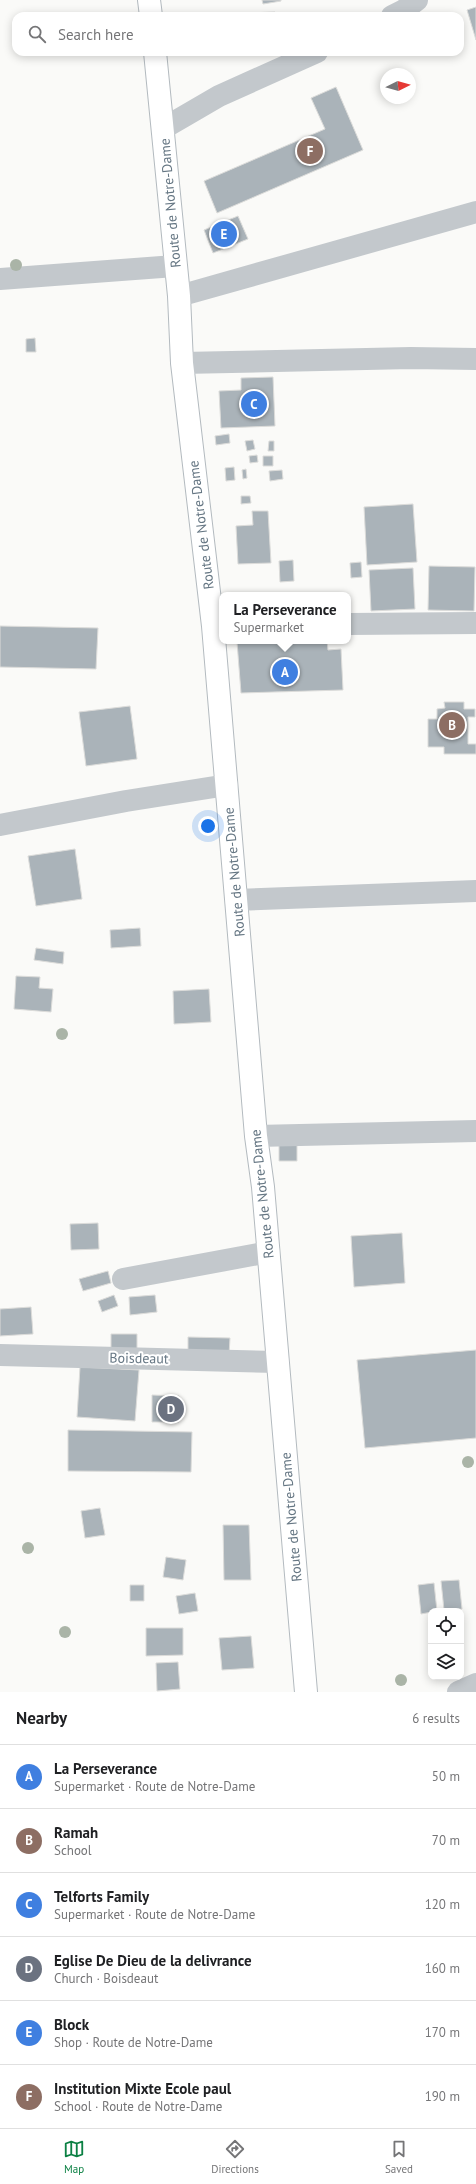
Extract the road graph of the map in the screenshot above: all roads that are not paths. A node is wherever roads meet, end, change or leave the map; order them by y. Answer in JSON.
{"nodes":[{"id":1,"x":149,"y":0,"type":"edge"},
{"id":2,"x":417,"y":0,"type":"edge"},
{"id":3,"x":150,"y":12,"type":"edge"},
{"id":4,"x":400,"y":12,"type":"edge"},
{"id":5,"x":155,"y":56,"type":"edge"},
{"id":6,"x":308,"y":56,"type":"edge"},
{"id":7,"x":164,"y":128,"type":"junction"},
{"id":8,"x":476,"y":212,"type":"edge"},
{"id":9,"x":176,"y":266,"type":"junction"},
{"id":10,"x":0,"y":280,"type":"edge"},
{"id":11,"x":179,"y":296,"type":"junction"},
{"id":12,"x":476,"y":359,"type":"edge"},
{"id":13,"x":182,"y":362,"type":"junction"},
{"id":14,"x":476,"y":623,"type":"edge"},
{"id":15,"x":351,"y":624,"type":"edge"},
{"id":16,"x":217,"y":626,"type":"edge"},
{"id":17,"x":227,"y":785,"type":"junction"},
{"id":18,"x":0,"y":825,"type":"edge"},
{"id":19,"x":476,"y":891,"type":"edge"},
{"id":20,"x":236,"y":900,"type":"junction"},
{"id":21,"x":476,"y":1131,"type":"edge"},
{"id":22,"x":256,"y":1136,"type":"junction"},
{"id":23,"x":268,"y":1252,"type":"junction"},
{"id":24,"x":123,"y":1279,"type":"dead end"},
{"id":25,"x":0,"y":1355,"type":"edge"},
{"id":26,"x":278,"y":1362,"type":"junction"},
{"id":27,"x":476,"y":1684,"type":"edge"},
{"id":28,"x":306,"y":1692,"type":"edge"},
{"id":29,"x":458,"y":1692,"type":"edge"}],
"edges":[{"from":1,"to":3,"type":"street"},
{"from":2,"to":4,"type":"street"},
{"from":5,"to":7,"type":"street","name":"Route de Notre-Dame"},
{"from":6,"to":7,"type":"street"},
{"from":7,"to":9,"type":"street","name":"Route de Notre-Dame"},
{"from":8,"to":11,"type":"street"},
{"from":9,"to":10,"type":"street"},
{"from":9,"to":11,"type":"street","name":"Route de Notre-Dame"},
{"from":11,"to":13,"type":"street","name":"Route de Notre-Dame"},
{"from":12,"to":13,"type":"street"},
{"from":13,"to":16,"type":"street","name":"Route de Notre-Dame"},
{"from":14,"to":15,"type":"street"},
{"from":16,"to":17,"type":"street","name":"Route de Notre-Dame"},
{"from":17,"to":18,"type":"street"},
{"from":17,"to":20,"type":"street","name":"Route de Notre-Dame"},
{"from":19,"to":20,"type":"street"},
{"from":20,"to":22,"type":"street","name":"Route de Notre-Dame"},
{"from":21,"to":22,"type":"street"},
{"from":22,"to":23,"type":"street","name":"Route de Notre-Dame"},
{"from":23,"to":24,"type":"street"},
{"from":23,"to":26,"type":"street","name":"Route de Notre-Dame"},
{"from":25,"to":26,"type":"street","name":"Boisdeaut"},
{"from":26,"to":28,"type":"street","name":"Route de Notre-Dame"},
{"from":27,"to":29,"type":"street"}]}
